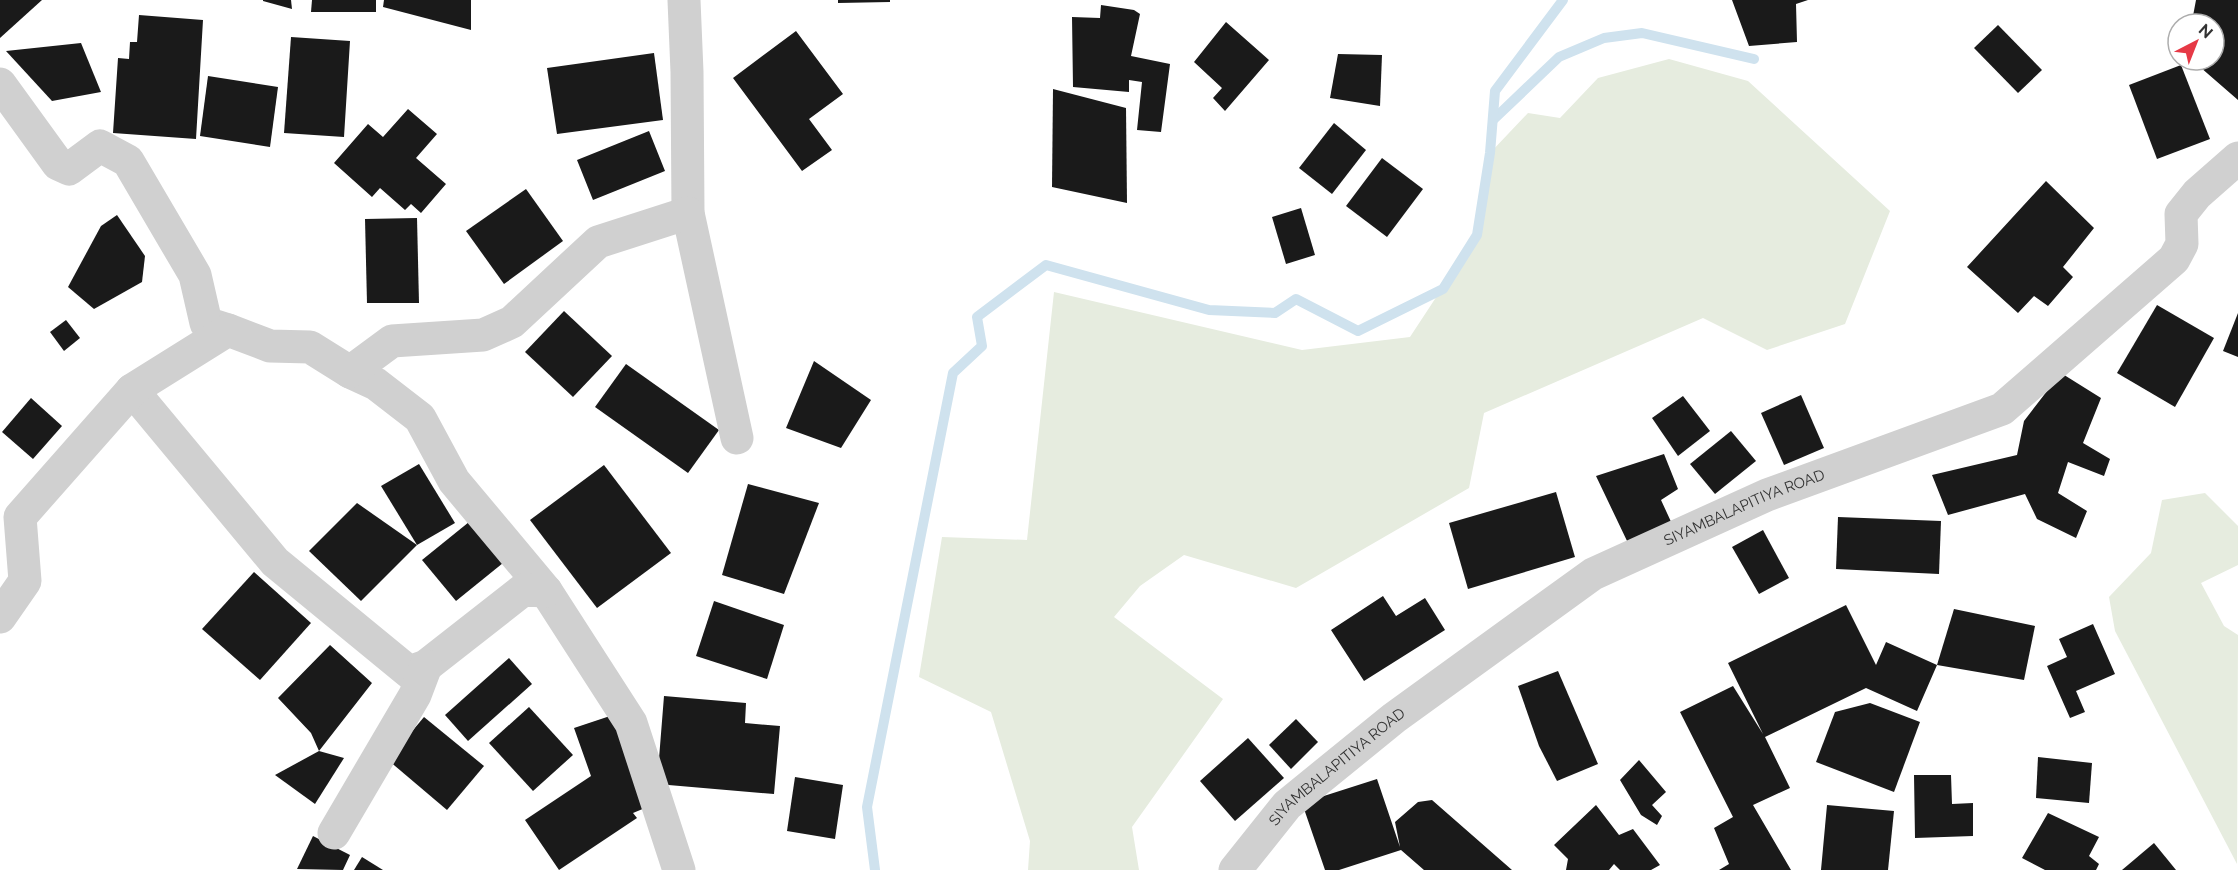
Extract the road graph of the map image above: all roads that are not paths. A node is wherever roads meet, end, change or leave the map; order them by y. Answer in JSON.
{"nodes":[{"id":1,"x":684,"y":0,"type":"edge"},
{"id":2,"x":0,"y":84,"type":"edge"},
{"id":3,"x":2238,"y":158,"type":"edge"},
{"id":4,"x":688,"y":213,"type":"junction"},
{"id":5,"x":228,"y":330,"type":"junction"},
{"id":6,"x":350,"y":372,"type":"junction"},
{"id":7,"x":132,"y":390,"type":"junction"},
{"id":8,"x":737,"y":438,"type":"dead end"},
{"id":9,"x":546,"y":591,"type":"junction"},
{"id":10,"x":0,"y":617,"type":"edge"},
{"id":11,"x":426,"y":666,"type":"junction"},
{"id":12,"x":334,"y":833,"type":"dead end"},
{"id":13,"x":679,"y":870,"type":"edge"},
{"id":14,"x":1235,"y":870,"type":"edge"}],
"edges":[{"from":1,"to":4,"type":"street"},
{"from":2,"to":5,"type":"street"},
{"from":3,"to":14,"type":"street","name":"SIYAMBALAPITIYA ROAD"},
{"from":4,"to":6,"type":"street"},
{"from":4,"to":8,"type":"street"},
{"from":5,"to":6,"type":"street"},
{"from":5,"to":7,"type":"street"},
{"from":6,"to":9,"type":"street"},
{"from":7,"to":10,"type":"street"},
{"from":7,"to":11,"type":"street"},
{"from":9,"to":11,"type":"street"},
{"from":9,"to":13,"type":"street"},
{"from":11,"to":12,"type":"street"}]}
